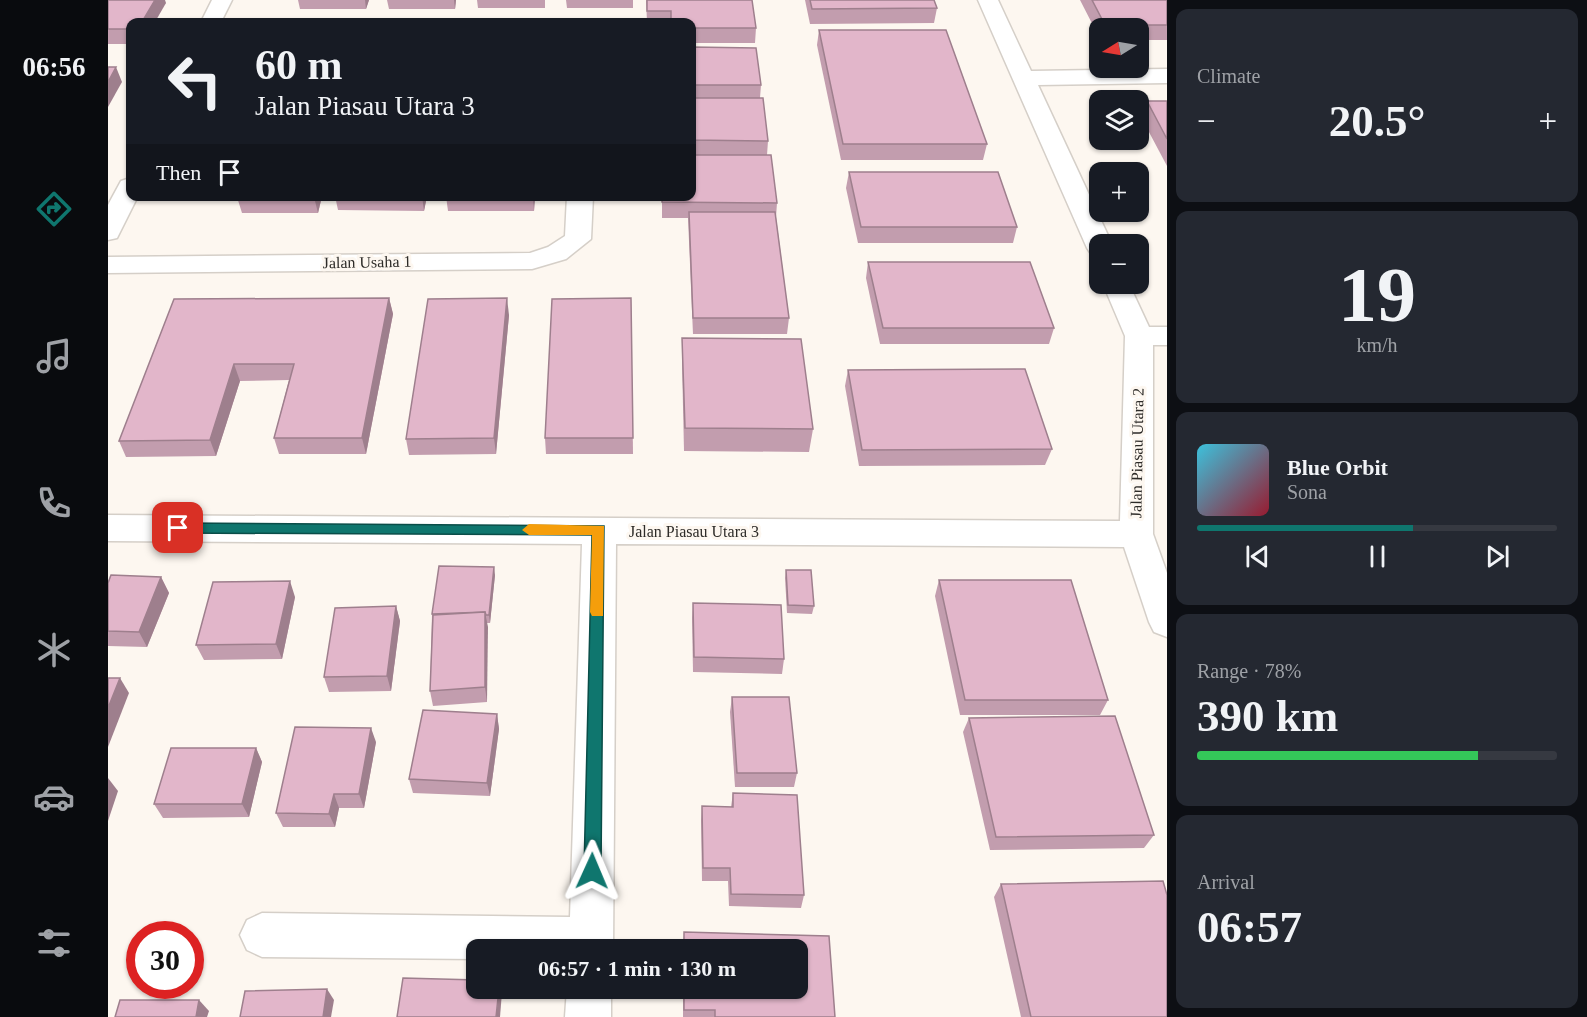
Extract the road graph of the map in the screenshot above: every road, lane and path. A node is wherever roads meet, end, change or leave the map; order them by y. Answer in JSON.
{"nodes":[{"id":1,"x":222,"y":0,"type":"edge"},
{"id":2,"x":988,"y":0,"type":"edge"},
{"id":3,"x":213,"y":18,"type":"edge"},
{"id":4,"x":1167,"y":76,"type":"edge"},
{"id":5,"x":1023,"y":78,"type":"junction"},
{"id":6,"x":126,"y":194,"type":"edge"},
{"id":7,"x":580,"y":201,"type":"edge"},
{"id":8,"x":108,"y":232,"type":"edge"},
{"id":9,"x":1094,"y":234,"type":"edge"},
{"id":10,"x":108,"y":265,"type":"edge"},
{"id":11,"x":1123,"y":294,"type":"edge"},
{"id":12,"x":1153,"y":336,"type":"edge"},
{"id":13,"x":108,"y":528,"type":"edge"},
{"id":14,"x":599,"y":530,"type":"junction"},
{"id":15,"x":1136,"y":534,"type":"junction"},
{"id":16,"x":1167,"y":622,"type":"edge"},
{"id":17,"x":262,"y":935,"type":"dead end"},
{"id":18,"x":591,"y":939,"type":"edge"},
{"id":19,"x":466,"y":941,"type":"edge"},
{"id":20,"x":589,"y":999,"type":"edge"},
{"id":21,"x":588,"y":1017,"type":"edge"}],
"edges":[{"from":1,"to":3,"type":"street"},
{"from":2,"to":5,"type":"street"},
{"from":4,"to":5,"type":"street"},
{"from":5,"to":9,"type":"street"},
{"from":6,"to":8,"type":"street"},
{"from":7,"to":10,"type":"street","name":"Jalan Usaha 1"},
{"from":11,"to":12,"type":"street","name":"Jalan Piasau Utara 2"},
{"from":12,"to":15,"type":"street","name":"Jalan Piasau Utara 2"},
{"from":13,"to":14,"type":"street","name":"Jalan Piasau Utara 3"},
{"from":14,"to":15,"type":"street","name":"Jalan Piasau Utara 3"},
{"from":14,"to":18,"type":"street"},
{"from":15,"to":16,"type":"street","name":"Jalan Piasau Utara 2"},
{"from":17,"to":19,"type":"street"},
{"from":20,"to":21,"type":"street"}]}
